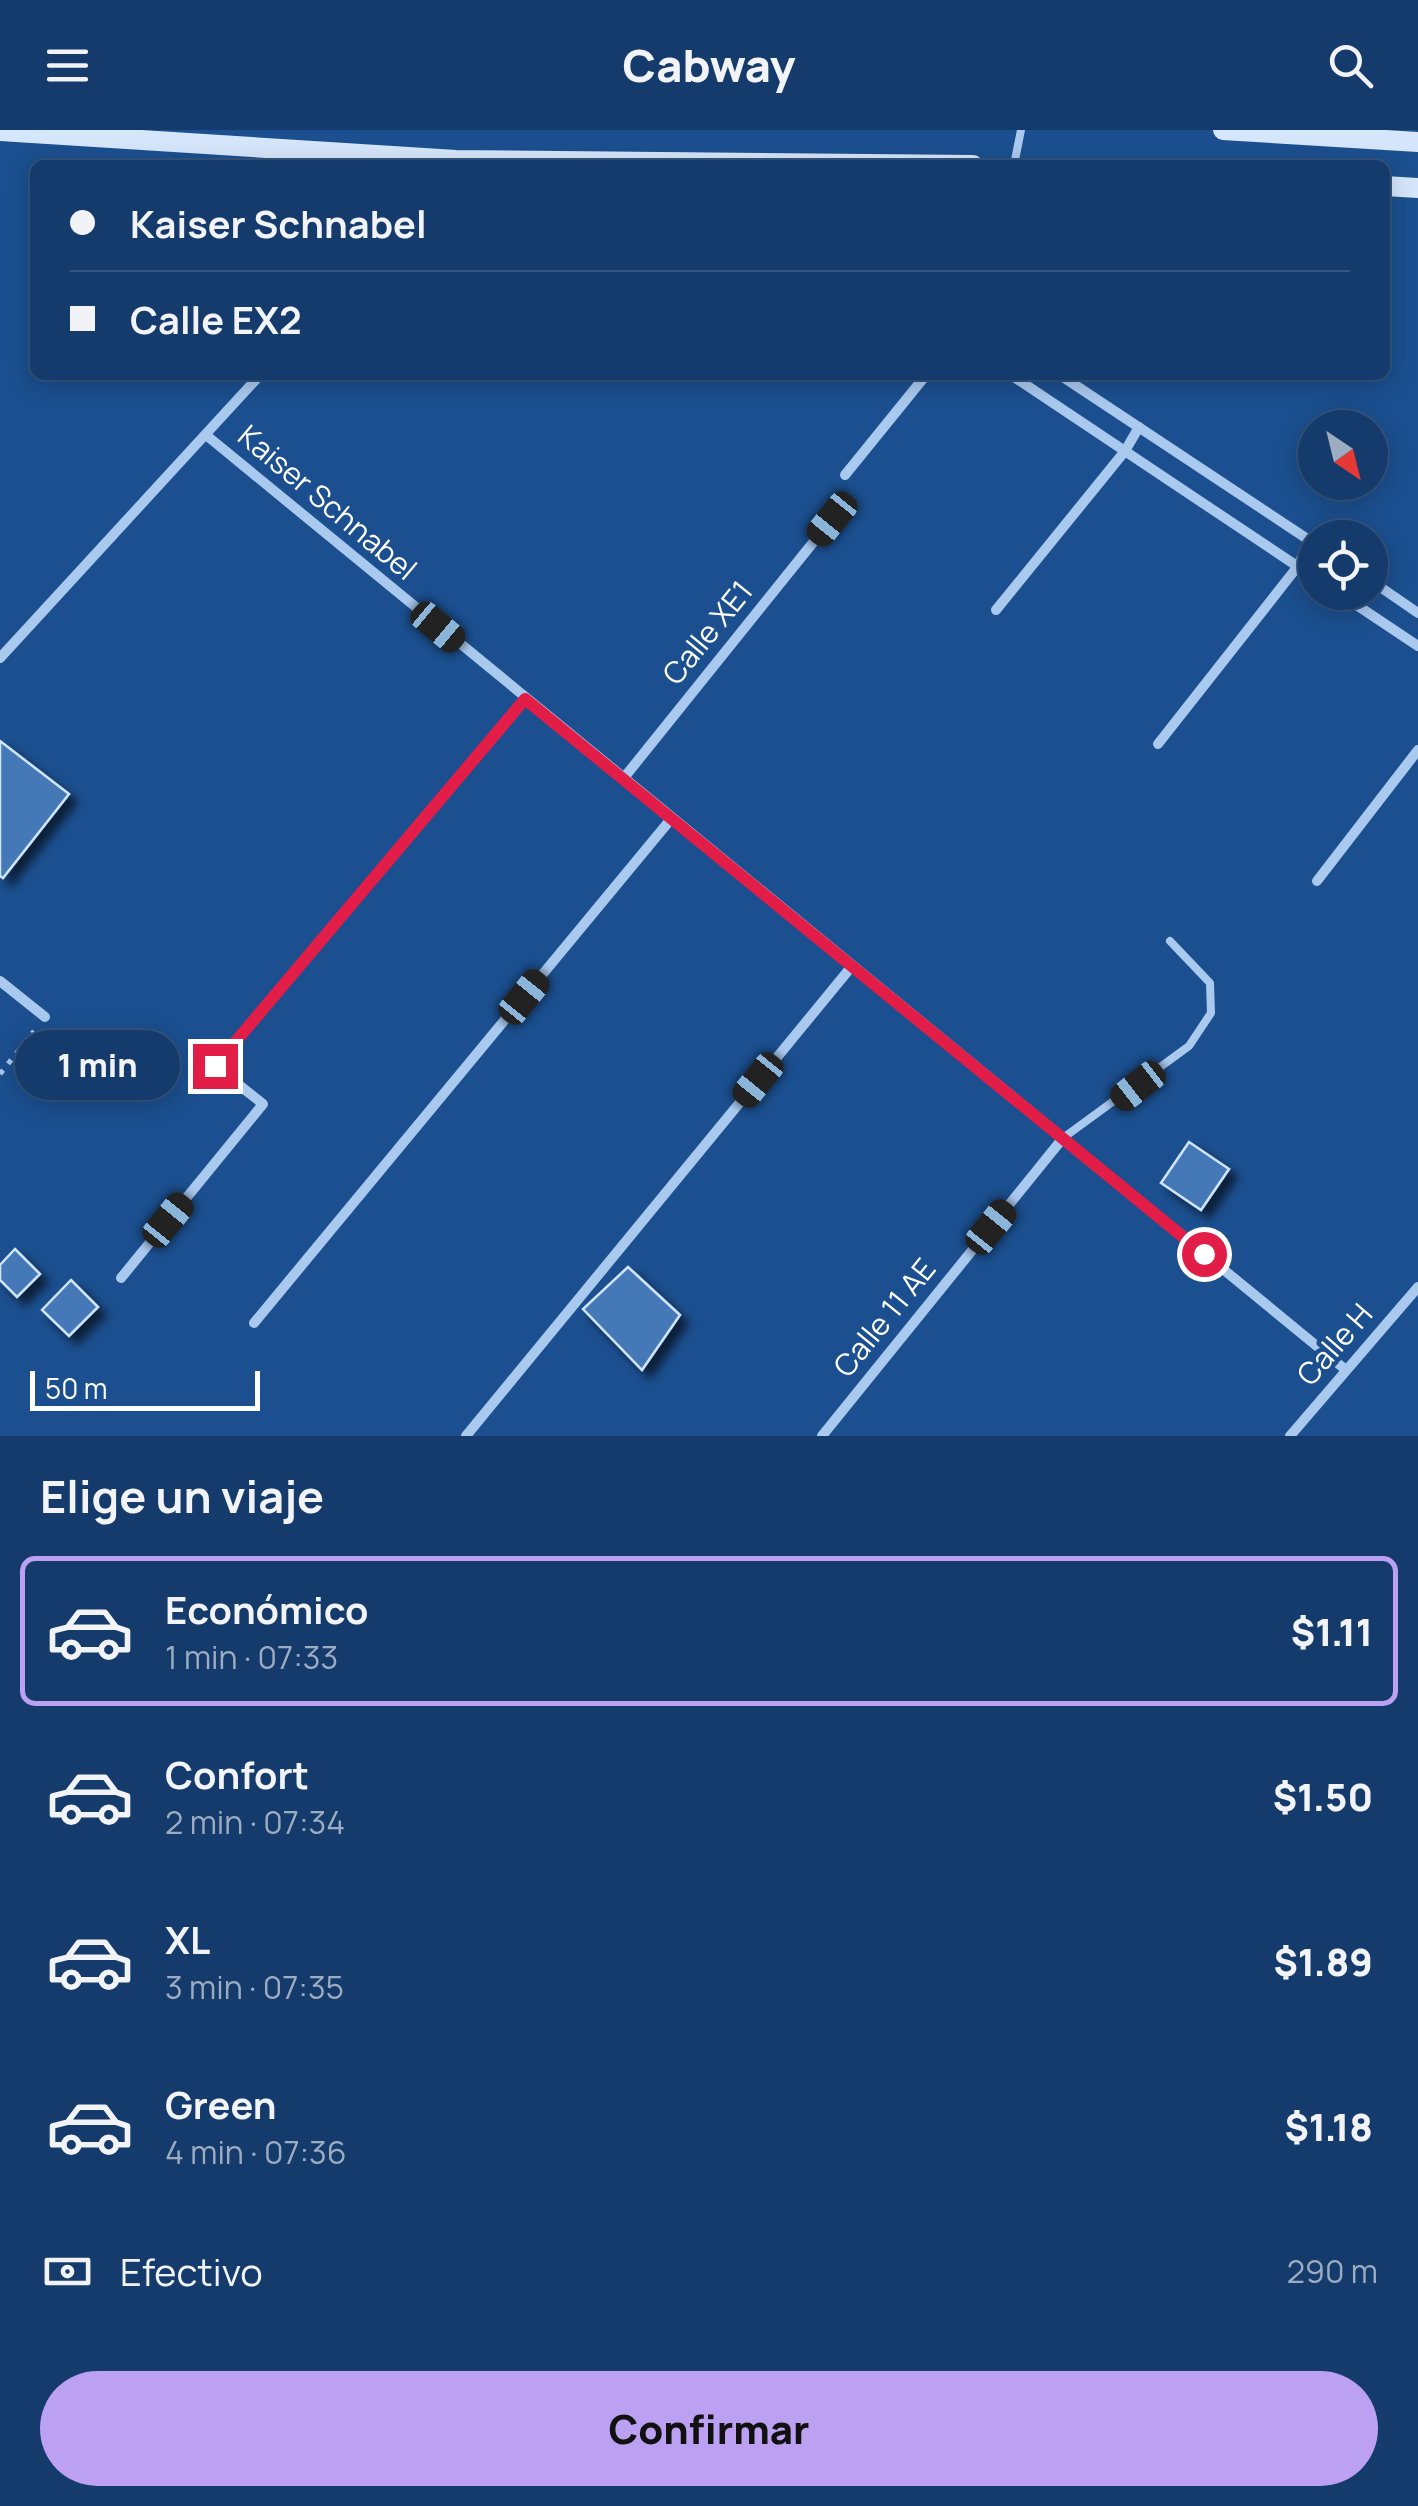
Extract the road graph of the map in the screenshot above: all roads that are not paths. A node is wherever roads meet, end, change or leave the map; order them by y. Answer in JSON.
{"nodes":[{"id":1,"x":1021,"y":130,"type":"edge"},
{"id":2,"x":1223,"y":130,"type":"edge"},
{"id":3,"x":0,"y":131,"type":"edge"},
{"id":4,"x":1418,"y":142,"type":"edge"},
{"id":5,"x":411,"y":160,"type":"edge"},
{"id":6,"x":1015,"y":160,"type":"edge"},
{"id":7,"x":1390,"y":186,"type":"edge"},
{"id":8,"x":1418,"y":188,"type":"edge"},
{"id":9,"x":255,"y":380,"type":"edge"},
{"id":10,"x":922,"y":380,"type":"edge"},
{"id":11,"x":1018,"y":380,"type":"edge"},
{"id":12,"x":1068,"y":380,"type":"edge"},
{"id":13,"x":1139,"y":427,"type":"junction"},
{"id":14,"x":206,"y":434,"type":"junction"},
{"id":15,"x":1125,"y":451,"type":"junction"},
{"id":16,"x":845,"y":475,"type":"dead end"},
{"id":17,"x":832,"y":519,"type":"dead end"},
{"id":18,"x":1298,"y":533,"type":"edge"},
{"id":19,"x":1298,"y":566,"type":"joint"},
{"id":20,"x":1388,"y":592,"type":"edge"},
{"id":21,"x":996,"y":610,"type":"dead end"},
{"id":22,"x":1364,"y":610,"type":"edge"},
{"id":23,"x":1418,"y":612,"type":"edge"},
{"id":24,"x":1418,"y":646,"type":"edge"},
{"id":25,"x":0,"y":658,"type":"edge"},
{"id":26,"x":525,"y":699,"type":"junction"},
{"id":27,"x":1158,"y":744,"type":"dead end"},
{"id":28,"x":1418,"y":750,"type":"edge"},
{"id":29,"x":623,"y":779,"type":"junction"},
{"id":30,"x":671,"y":819,"type":"junction"},
{"id":31,"x":1318,"y":881,"type":"dead end"},
{"id":32,"x":1170,"y":941,"type":"dead end"},
{"id":33,"x":852,"y":966,"type":"junction"},
{"id":34,"x":0,"y":981,"type":"edge"},
{"id":35,"x":46,"y":1017,"type":"road end"},
{"id":36,"x":1063,"y":1138,"type":"junction"},
{"id":37,"x":121,"y":1278,"type":"dead end"},
{"id":38,"x":1418,"y":1287,"type":"edge"},
{"id":39,"x":254,"y":1323,"type":"dead end"},
{"id":40,"x":1346,"y":1370,"type":"junction"},
{"id":41,"x":466,"y":1436,"type":"edge"},
{"id":42,"x":822,"y":1436,"type":"edge"},
{"id":43,"x":1290,"y":1436,"type":"edge"}],
"edges":[{"from":1,"to":6,"type":"lane"},
{"from":2,"to":4,"type":"main road"},
{"from":3,"to":5,"type":"main road"},
{"from":7,"to":8,"type":"main road"},
{"from":9,"to":14,"type":"street"},
{"from":10,"to":16,"type":"street"},
{"from":11,"to":15,"type":"street"},
{"from":12,"to":13,"type":"street"},
{"from":13,"to":15,"type":"street"},
{"from":13,"to":18,"type":"street"},
{"from":14,"to":25,"type":"street"},
{"from":14,"to":26,"type":"street","name":"Kaiser Schnabel"},
{"from":15,"to":19,"type":"street"},
{"from":15,"to":21,"type":"street"},
{"from":17,"to":29,"type":"street","name":"Calle XE1"},
{"from":19,"to":27,"type":"street"},
{"from":20,"to":23,"type":"street"},
{"from":22,"to":24,"type":"street"},
{"from":26,"to":29,"type":"street","name":"Kaiser Schnabel"},
{"from":26,"to":37,"type":"street"},
{"from":28,"to":31,"type":"street"},
{"from":29,"to":30,"type":"street","name":"Kaiser Schnabel"},
{"from":30,"to":33,"type":"street","name":"Kaiser Schnabel"},
{"from":30,"to":39,"type":"street"},
{"from":32,"to":36,"type":"lane"},
{"from":33,"to":36,"type":"street","name":"Kaiser Schnabel"},
{"from":33,"to":41,"type":"street"},
{"from":34,"to":35,"type":"street"},
{"from":36,"to":40,"type":"street","name":"Kaiser Schnabel"},
{"from":36,"to":42,"type":"street","name":"Calle 11 AE"},
{"from":38,"to":40,"type":"street","name":"Calle H"},
{"from":40,"to":43,"type":"street","name":"Calle H"}]}
